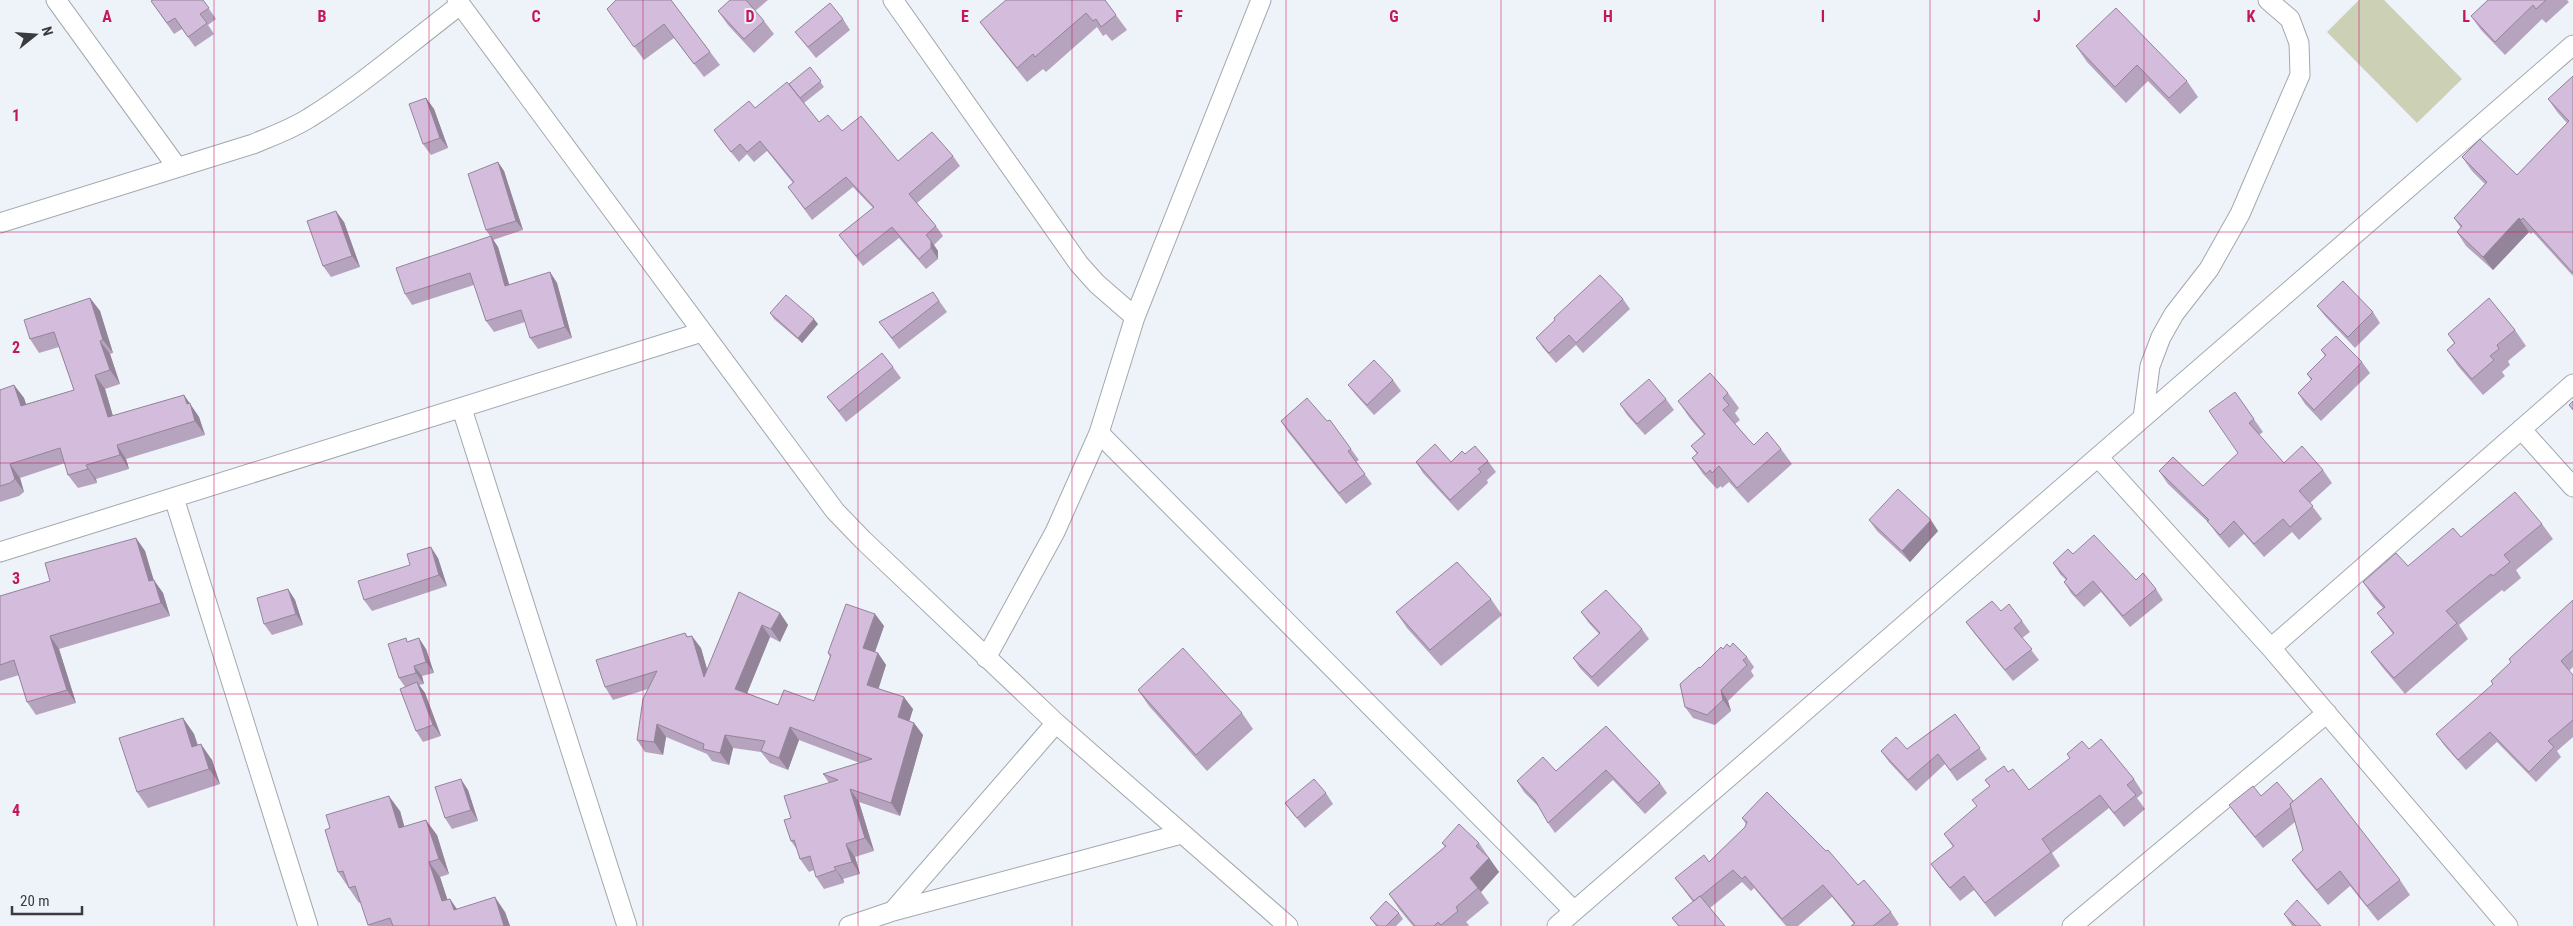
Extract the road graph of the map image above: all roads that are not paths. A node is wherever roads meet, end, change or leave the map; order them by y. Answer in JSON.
{"nodes":[{"id":1,"x":56,"y":0,"type":"edge"},
{"id":2,"x":893,"y":0,"type":"edge"},
{"id":3,"x":1261,"y":0,"type":"edge"},
{"id":4,"x":2268,"y":0,"type":"edge"},
{"id":5,"x":458,"y":2,"type":"edge"},
{"id":6,"x":2573,"y":45,"type":"edge"},
{"id":7,"x":177,"y":167,"type":"junction"},
{"id":8,"x":0,"y":223,"type":"edge"},
{"id":9,"x":1135,"y":317,"type":"junction"},
{"id":10,"x":702,"y":332,"type":"junction"},
{"id":11,"x":2573,"y":384,"type":"edge"},
{"id":12,"x":462,"y":409,"type":"junction"},
{"id":13,"x":2143,"y":418,"type":"junction"},
{"id":14,"x":2522,"y":429,"type":"junction"},
{"id":15,"x":1099,"y":433,"type":"junction"},
{"id":16,"x":2098,"y":457,"type":"junction"},
{"id":17,"x":2573,"y":487,"type":"edge"},
{"id":18,"x":174,"y":498,"type":"junction"},
{"id":19,"x":0,"y":552,"type":"edge"},
{"id":20,"x":2271,"y":648,"type":"junction"},
{"id":21,"x":986,"y":658,"type":"junction"},
{"id":22,"x":2327,"y":714,"type":"junction"},
{"id":23,"x":1056,"y":723,"type":"junction"},
{"id":24,"x":1181,"y":834,"type":"junction"},
{"id":25,"x":1574,"y":910,"type":"junction"},
{"id":26,"x":893,"y":912,"type":"junction"},
{"id":27,"x":308,"y":926,"type":"edge"},
{"id":28,"x":627,"y":926,"type":"edge"},
{"id":29,"x":849,"y":926,"type":"edge"},
{"id":30,"x":1288,"y":926,"type":"edge"},
{"id":31,"x":1558,"y":926,"type":"edge"},
{"id":32,"x":2072,"y":926,"type":"edge"},
{"id":33,"x":2508,"y":926,"type":"edge"}],
"edges":[{"from":1,"to":7,"type":"street"},
{"from":2,"to":9,"type":"street"},
{"from":3,"to":9,"type":"street"},
{"from":4,"to":13,"type":"street"},
{"from":5,"to":7,"type":"street"},
{"from":5,"to":10,"type":"street"},
{"from":6,"to":13,"type":"street"},
{"from":7,"to":8,"type":"street"},
{"from":9,"to":15,"type":"street"},
{"from":10,"to":12,"type":"street"},
{"from":10,"to":21,"type":"street"},
{"from":11,"to":14,"type":"street"},
{"from":12,"to":18,"type":"street"},
{"from":12,"to":28,"type":"street"},
{"from":13,"to":16,"type":"street"},
{"from":14,"to":17,"type":"street"},
{"from":14,"to":20,"type":"street"},
{"from":15,"to":21,"type":"street"},
{"from":15,"to":25,"type":"street"},
{"from":16,"to":20,"type":"street"},
{"from":16,"to":25,"type":"street"},
{"from":18,"to":19,"type":"street"},
{"from":18,"to":27,"type":"street"},
{"from":20,"to":22,"type":"street"},
{"from":21,"to":23,"type":"street"},
{"from":22,"to":32,"type":"street"},
{"from":22,"to":33,"type":"street"},
{"from":23,"to":24,"type":"street"},
{"from":23,"to":26,"type":"street"},
{"from":24,"to":26,"type":"street"},
{"from":24,"to":30,"type":"street"},
{"from":25,"to":31,"type":"street"},
{"from":26,"to":29,"type":"street"}]}
